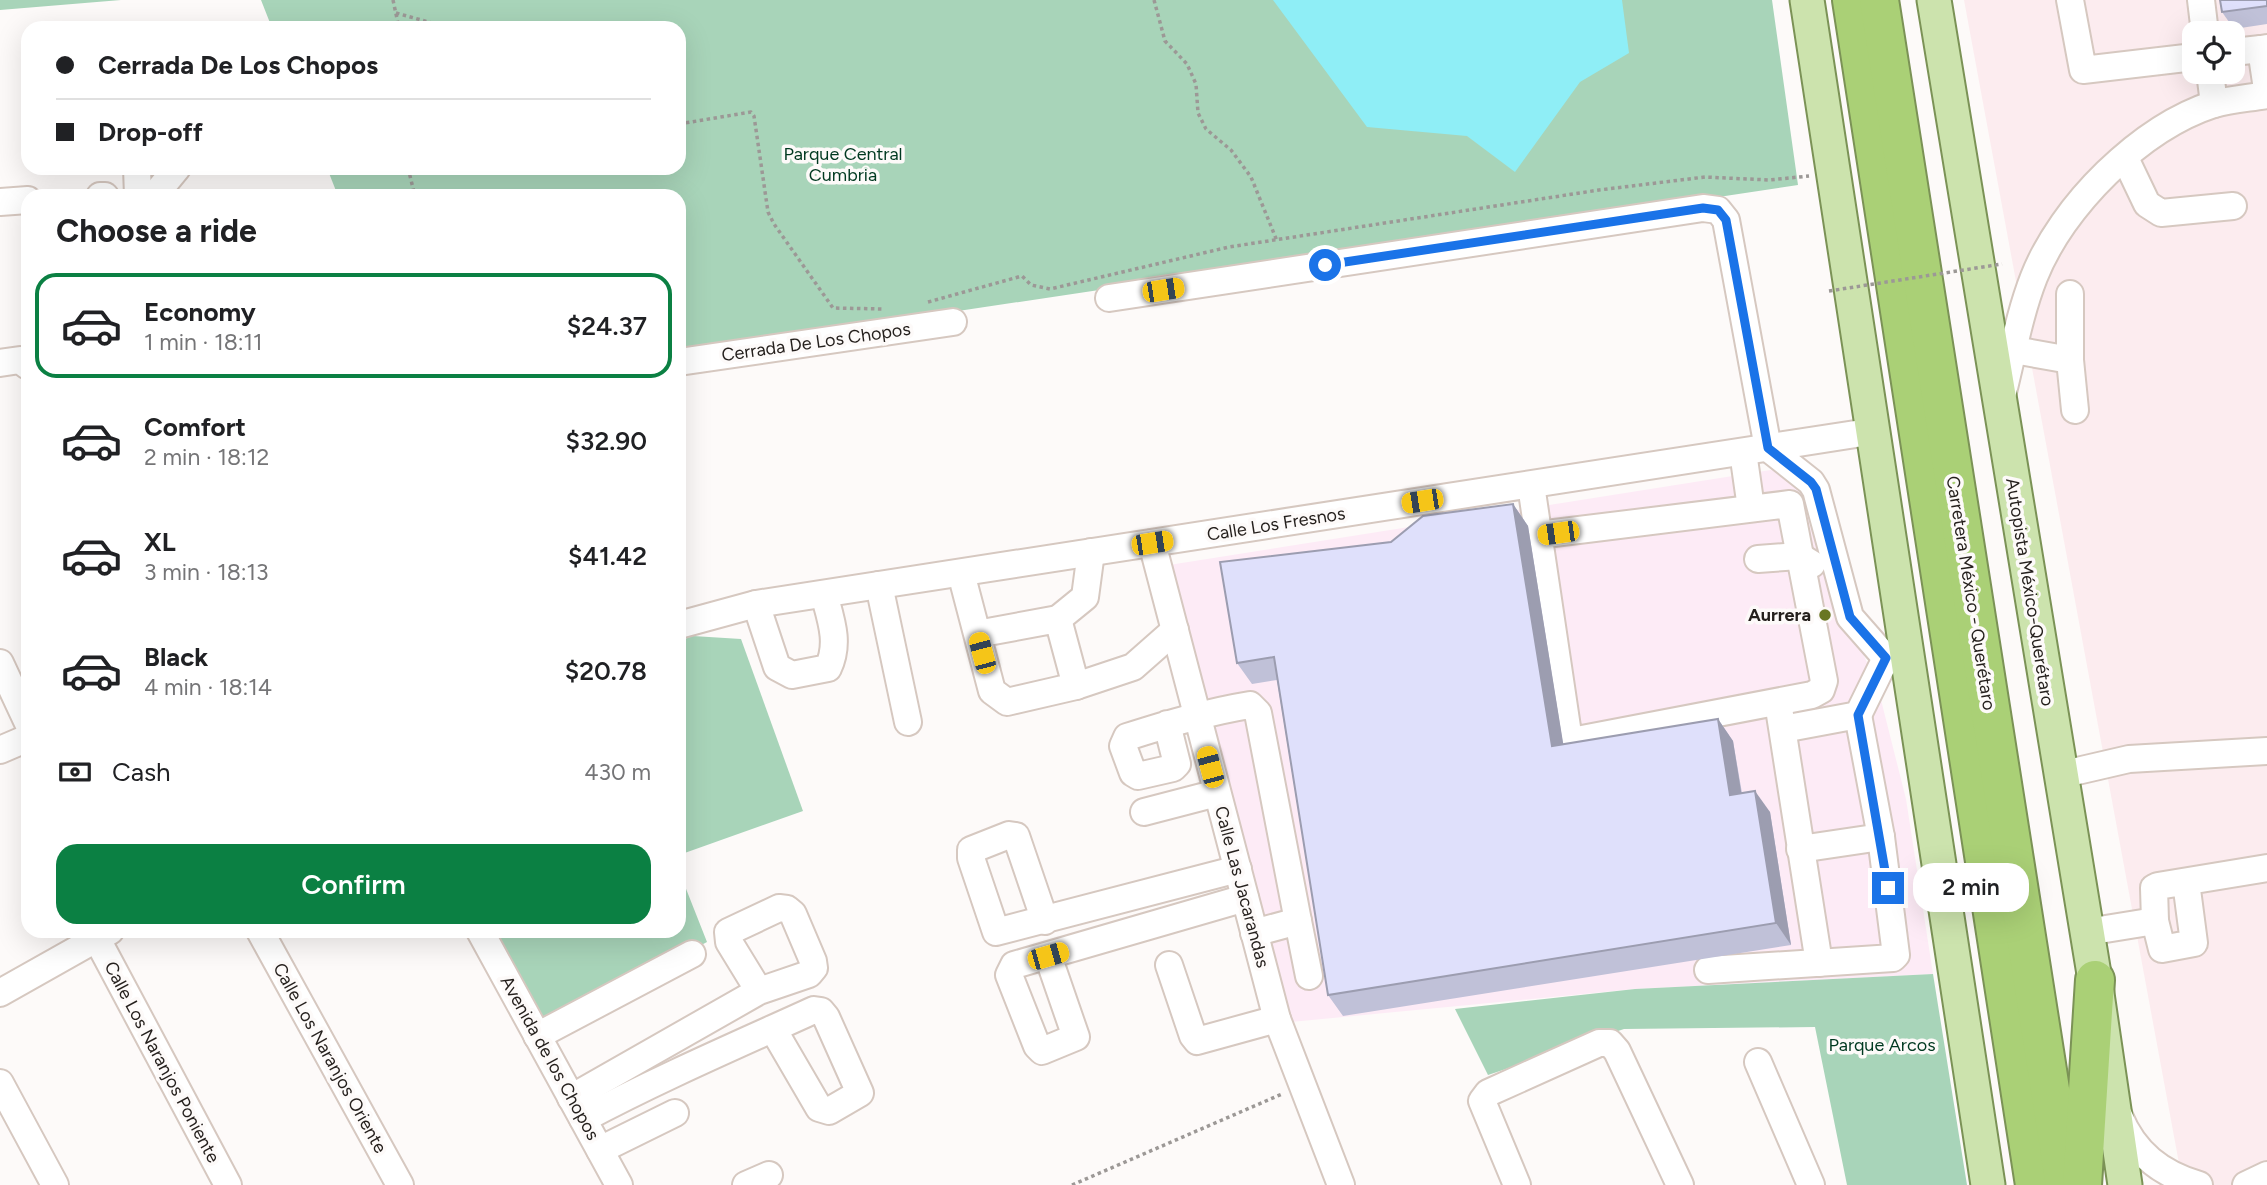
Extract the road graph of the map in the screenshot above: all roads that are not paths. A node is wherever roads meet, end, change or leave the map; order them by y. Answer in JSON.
{"nodes":[{"id":1,"x":1800,"y":0,"type":"edge"},
{"id":2,"x":1807,"y":0,"type":"edge"},
{"id":3,"x":1852,"y":0,"type":"edge"},
{"id":4,"x":1879,"y":0,"type":"edge"},
{"id":5,"x":1934,"y":0,"type":"edge"},
{"id":6,"x":2070,"y":0,"type":"edge"},
{"id":7,"x":2201,"y":0,"type":"edge"},
{"id":8,"x":2204,"y":21,"type":"edge"},
{"id":9,"x":2264,"y":48,"type":"edge"},
{"id":10,"x":2245,"y":50,"type":"edge"},
{"id":11,"x":1816,"y":55,"type":"junction"},
{"id":12,"x":2182,"y":58,"type":"edge"},
{"id":13,"x":2212,"y":84,"type":"edge"},
{"id":14,"x":2267,"y":89,"type":"edge"},
{"id":15,"x":2267,"y":94,"type":"edge"},
{"id":16,"x":2214,"y":104,"type":"junction"},
{"id":17,"x":2125,"y":158,"type":"junction"},
{"id":18,"x":171,"y":175,"type":"edge"},
{"id":19,"x":160,"y":189,"type":"edge"},
{"id":20,"x":21,"y":200,"type":"edge"},
{"id":21,"x":0,"y":202,"type":"edge"},
{"id":22,"x":2233,"y":206,"type":"dead end"},
{"id":23,"x":2070,"y":294,"type":"dead end"},
{"id":24,"x":1109,"y":298,"type":"dead end"},
{"id":25,"x":953,"y":322,"type":"dead end"},
{"id":26,"x":2014,"y":351,"type":"junction"},
{"id":27,"x":2070,"y":360,"type":"junction"},
{"id":28,"x":21,"y":361,"type":"edge"},
{"id":29,"x":686,"y":361,"type":"edge"},
{"id":30,"x":0,"y":363,"type":"edge"},
{"id":31,"x":1999,"y":408,"type":"junction"},
{"id":32,"x":2075,"y":410,"type":"dead end"},
{"id":33,"x":1875,"y":431,"type":"junction"},
{"id":34,"x":1756,"y":450,"type":"junction"},
{"id":35,"x":1531,"y":485,"type":"junction"},
{"id":36,"x":1751,"y":508,"type":"junction"},
{"id":37,"x":1538,"y":536,"type":"junction"},
{"id":38,"x":1152,"y":543,"type":"junction"},
{"id":39,"x":1091,"y":552,"type":"junction"},
{"id":40,"x":1799,"y":556,"type":"junction"},
{"id":41,"x":1758,"y":559,"type":"dead end"},
{"id":42,"x":961,"y":573,"type":"junction"},
{"id":43,"x":1838,"y":578,"type":"junction"},
{"id":44,"x":878,"y":585,"type":"junction"},
{"id":45,"x":824,"y":594,"type":"junction"},
{"id":46,"x":756,"y":604,"type":"junction"},
{"id":47,"x":1058,"y":620,"type":"junction"},
{"id":48,"x":686,"y":623,"type":"edge"},
{"id":49,"x":1175,"y":630,"type":"junction"},
{"id":50,"x":977,"y":634,"type":"junction"},
{"id":51,"x":1897,"y":656,"type":"junction"},
{"id":52,"x":0,"y":663,"type":"edge"},
{"id":53,"x":1076,"y":686,"type":"junction"},
{"id":54,"x":1779,"y":702,"type":"junction"},
{"id":55,"x":21,"y":708,"type":"edge"},
{"id":56,"x":1197,"y":714,"type":"junction"},
{"id":57,"x":1858,"y":715,"type":"junction"},
{"id":58,"x":908,"y":722,"type":"dead end"},
{"id":59,"x":1167,"y":724,"type":"dead end"},
{"id":60,"x":1783,"y":729,"type":"junction"},
{"id":61,"x":21,"y":741,"type":"edge"},
{"id":62,"x":0,"y":750,"type":"edge"},
{"id":63,"x":2267,"y":751,"type":"edge"},
{"id":64,"x":2060,"y":775,"type":"junction"},
{"id":65,"x":1217,"y":793,"type":"junction"},
{"id":66,"x":1144,"y":812,"type":"dead end"},
{"id":67,"x":1881,"y":838,"type":"junction"},
{"id":68,"x":1800,"y":849,"type":"junction"},
{"id":69,"x":2267,"y":868,"type":"edge"},
{"id":70,"x":1237,"y":869,"type":"junction"},
{"id":71,"x":2186,"y":882,"type":"junction"},
{"id":72,"x":1245,"y":898,"type":"junction"},
{"id":73,"x":1045,"y":921,"type":"dead end"},
{"id":74,"x":2155,"y":921,"type":"junction"},
{"id":75,"x":1298,"y":922,"type":"junction"},
{"id":76,"x":2087,"y":932,"type":"junction"},
{"id":77,"x":1254,"y":933,"type":"junction"},
{"id":78,"x":99,"y":938,"type":"edge"},
{"id":79,"x":105,"y":938,"type":"edge"},
{"id":80,"x":264,"y":938,"type":"edge"},
{"id":81,"x":484,"y":938,"type":"edge"},
{"id":82,"x":692,"y":954,"type":"dead end"},
{"id":83,"x":1048,"y":956,"type":"dead end"},
{"id":84,"x":1819,"y":963,"type":"junction"},
{"id":85,"x":1169,"y":965,"type":"dead end"},
{"id":86,"x":1708,"y":970,"type":"dead end"},
{"id":87,"x":1309,"y":976,"type":"dead end"},
{"id":88,"x":2095,"y":980,"type":"junction"},
{"id":89,"x":759,"y":991,"type":"dead end"},
{"id":90,"x":0,"y":993,"type":"edge"},
{"id":91,"x":1277,"y":1019,"type":"junction"},
{"id":92,"x":773,"y":1029,"type":"dead end"},
{"id":93,"x":537,"y":1036,"type":"junction"},
{"id":94,"x":1758,"y":1062,"type":"dead end"},
{"id":95,"x":0,"y":1083,"type":"edge"},
{"id":96,"x":2114,"y":1099,"type":"junction"},
{"id":97,"x":577,"y":1108,"type":"junction"},
{"id":98,"x":675,"y":1113,"type":"dead end"},
{"id":99,"x":600,"y":1150,"type":"junction"},
{"id":100,"x":55,"y":1185,"type":"edge"},
{"id":101,"x":228,"y":1185,"type":"edge"},
{"id":102,"x":400,"y":1185,"type":"edge"},
{"id":103,"x":619,"y":1185,"type":"edge"},
{"id":104,"x":1341,"y":1185,"type":"edge"},
{"id":105,"x":1517,"y":1185,"type":"edge"},
{"id":106,"x":1680,"y":1185,"type":"edge"},
{"id":107,"x":1811,"y":1185,"type":"edge"},
{"id":108,"x":1988,"y":1185,"type":"edge"},
{"id":109,"x":2035,"y":1185,"type":"edge"},
{"id":110,"x":2066,"y":1185,"type":"edge"},
{"id":111,"x":2082,"y":1185,"type":"edge"},
{"id":112,"x":2125,"y":1185,"type":"edge"},
{"id":113,"x":2199,"y":1185,"type":"edge"}],
"edges":[{"from":1,"to":11,"type":"main road"},
{"from":2,"to":11,"type":"main road"},
{"from":3,"to":109,"type":"highway","name":"Carretera México - Querétaro"},
{"from":4,"to":110,"type":"highway","name":"Carretera México - Querétaro"},
{"from":5,"to":31,"type":"main road","name":"Autopista México-Querétaro"},
{"from":6,"to":12,"type":"street"},
{"from":7,"to":8,"type":"street"},
{"from":9,"to":10,"type":"street"},
{"from":9,"to":14,"type":"street"},
{"from":11,"to":33,"type":"main road"},
{"from":13,"to":16,"type":"street"},
{"from":15,"to":16,"type":"street"},
{"from":16,"to":17,"type":"street"},
{"from":17,"to":22,"type":"street"},
{"from":17,"to":26,"type":"street"},
{"from":18,"to":19,"type":"street"},
{"from":20,"to":21,"type":"street"},
{"from":23,"to":27,"type":"street"},
{"from":24,"to":34,"type":"street"},
{"from":25,"to":29,"type":"street","name":"Cerrada De Los Chopos"},
{"from":26,"to":27,"type":"street"},
{"from":26,"to":31,"type":"street"},
{"from":27,"to":32,"type":"street"},
{"from":28,"to":30,"type":"street"},
{"from":31,"to":64,"type":"main road","name":"Autopista México-Querétaro"},
{"from":33,"to":34,"type":"street","name":"Calle Los Fresnos"},
{"from":33,"to":51,"type":"main road"},
{"from":34,"to":35,"type":"street","name":"Calle Los Fresnos"},
{"from":34,"to":36,"type":"street"},
{"from":34,"to":43,"type":"street"},
{"from":35,"to":37,"type":"street"},
{"from":35,"to":38,"type":"street","name":"Calle Los Fresnos"},
{"from":36,"to":37,"type":"street"},
{"from":36,"to":40,"type":"street"},
{"from":37,"to":54,"type":"street"},
{"from":38,"to":39,"type":"street","name":"Calle Los Fresnos"},
{"from":38,"to":49,"type":"street","name":"Calle Las Jacarandas"},
{"from":39,"to":42,"type":"street","name":"Calle Los Fresnos"},
{"from":39,"to":47,"type":"street"},
{"from":40,"to":41,"type":"street"},
{"from":40,"to":43,"type":"street"},
{"from":40,"to":54,"type":"street"},
{"from":42,"to":44,"type":"street","name":"Calle Los Fresnos"},
{"from":42,"to":50,"type":"street"},
{"from":43,"to":51,"type":"street"},
{"from":44,"to":45,"type":"street","name":"Calle Los Fresnos"},
{"from":44,"to":58,"type":"street"},
{"from":45,"to":46,"type":"street","name":"Calle Los Fresnos"},
{"from":45,"to":46,"type":"street"},
{"from":46,"to":48,"type":"street","name":"Calle Los Fresnos"},
{"from":47,"to":50,"type":"street"},
{"from":47,"to":53,"type":"street"},
{"from":49,"to":53,"type":"street"},
{"from":49,"to":56,"type":"street","name":"Calle Las Jacarandas"},
{"from":50,"to":53,"type":"street"},
{"from":51,"to":57,"type":"street"},
{"from":51,"to":108,"type":"main road"},
{"from":52,"to":55,"type":"street"},
{"from":54,"to":60,"type":"street"},
{"from":56,"to":59,"type":"street"},
{"from":56,"to":65,"type":"street","name":"Calle Las Jacarandas"},
{"from":56,"to":75,"type":"street"},
{"from":57,"to":60,"type":"street"},
{"from":57,"to":67,"type":"street"},
{"from":60,"to":68,"type":"street"},
{"from":61,"to":62,"type":"street"},
{"from":63,"to":64,"type":"street"},
{"from":64,"to":76,"type":"main road","name":"Autopista México-Querétaro"},
{"from":65,"to":66,"type":"street"},
{"from":65,"to":70,"type":"street","name":"Calle Las Jacarandas"},
{"from":67,"to":68,"type":"street"},
{"from":67,"to":84,"type":"street"},
{"from":68,"to":84,"type":"street"},
{"from":69,"to":71,"type":"street"},
{"from":70,"to":72,"type":"street","name":"Calle Las Jacarandas"},
{"from":70,"to":73,"type":"street"},
{"from":71,"to":74,"type":"street"},
{"from":71,"to":74,"type":"street"},
{"from":72,"to":77,"type":"street","name":"Calle Las Jacarandas"},
{"from":72,"to":83,"type":"street"},
{"from":74,"to":76,"type":"street"},
{"from":75,"to":77,"type":"street"},
{"from":75,"to":87,"type":"street"},
{"from":76,"to":88,"type":"main road","name":"Autopista México-Querétaro"},
{"from":77,"to":91,"type":"street","name":"Calle Las Jacarandas"},
{"from":78,"to":90,"type":"street"},
{"from":79,"to":101,"type":"street","name":"Calle Los Naranjos Poniente"},
{"from":80,"to":102,"type":"street","name":"Calle Los Naranjos Oriente"},
{"from":81,"to":93,"type":"street","name":"Avenida de los Chopos"},
{"from":82,"to":93,"type":"street"},
{"from":84,"to":86,"type":"street"},
{"from":85,"to":91,"type":"street"},
{"from":88,"to":96,"type":"main road","name":"Autopista México-Querétaro"},
{"from":88,"to":111,"type":"highway"},
{"from":89,"to":97,"type":"street"},
{"from":91,"to":104,"type":"street","name":"Calle Las Jacarandas"},
{"from":92,"to":97,"type":"street"},
{"from":93,"to":97,"type":"street","name":"Avenida de los Chopos"},
{"from":94,"to":107,"type":"street"},
{"from":95,"to":100,"type":"street"},
{"from":96,"to":112,"type":"main road","name":"Autopista México-Querétaro"},
{"from":96,"to":113,"type":"street"},
{"from":97,"to":99,"type":"street","name":"Avenida de los Chopos"},
{"from":98,"to":99,"type":"street"},
{"from":99,"to":103,"type":"street","name":"Avenida de los Chopos"},
{"from":105,"to":106,"type":"street"}]}
